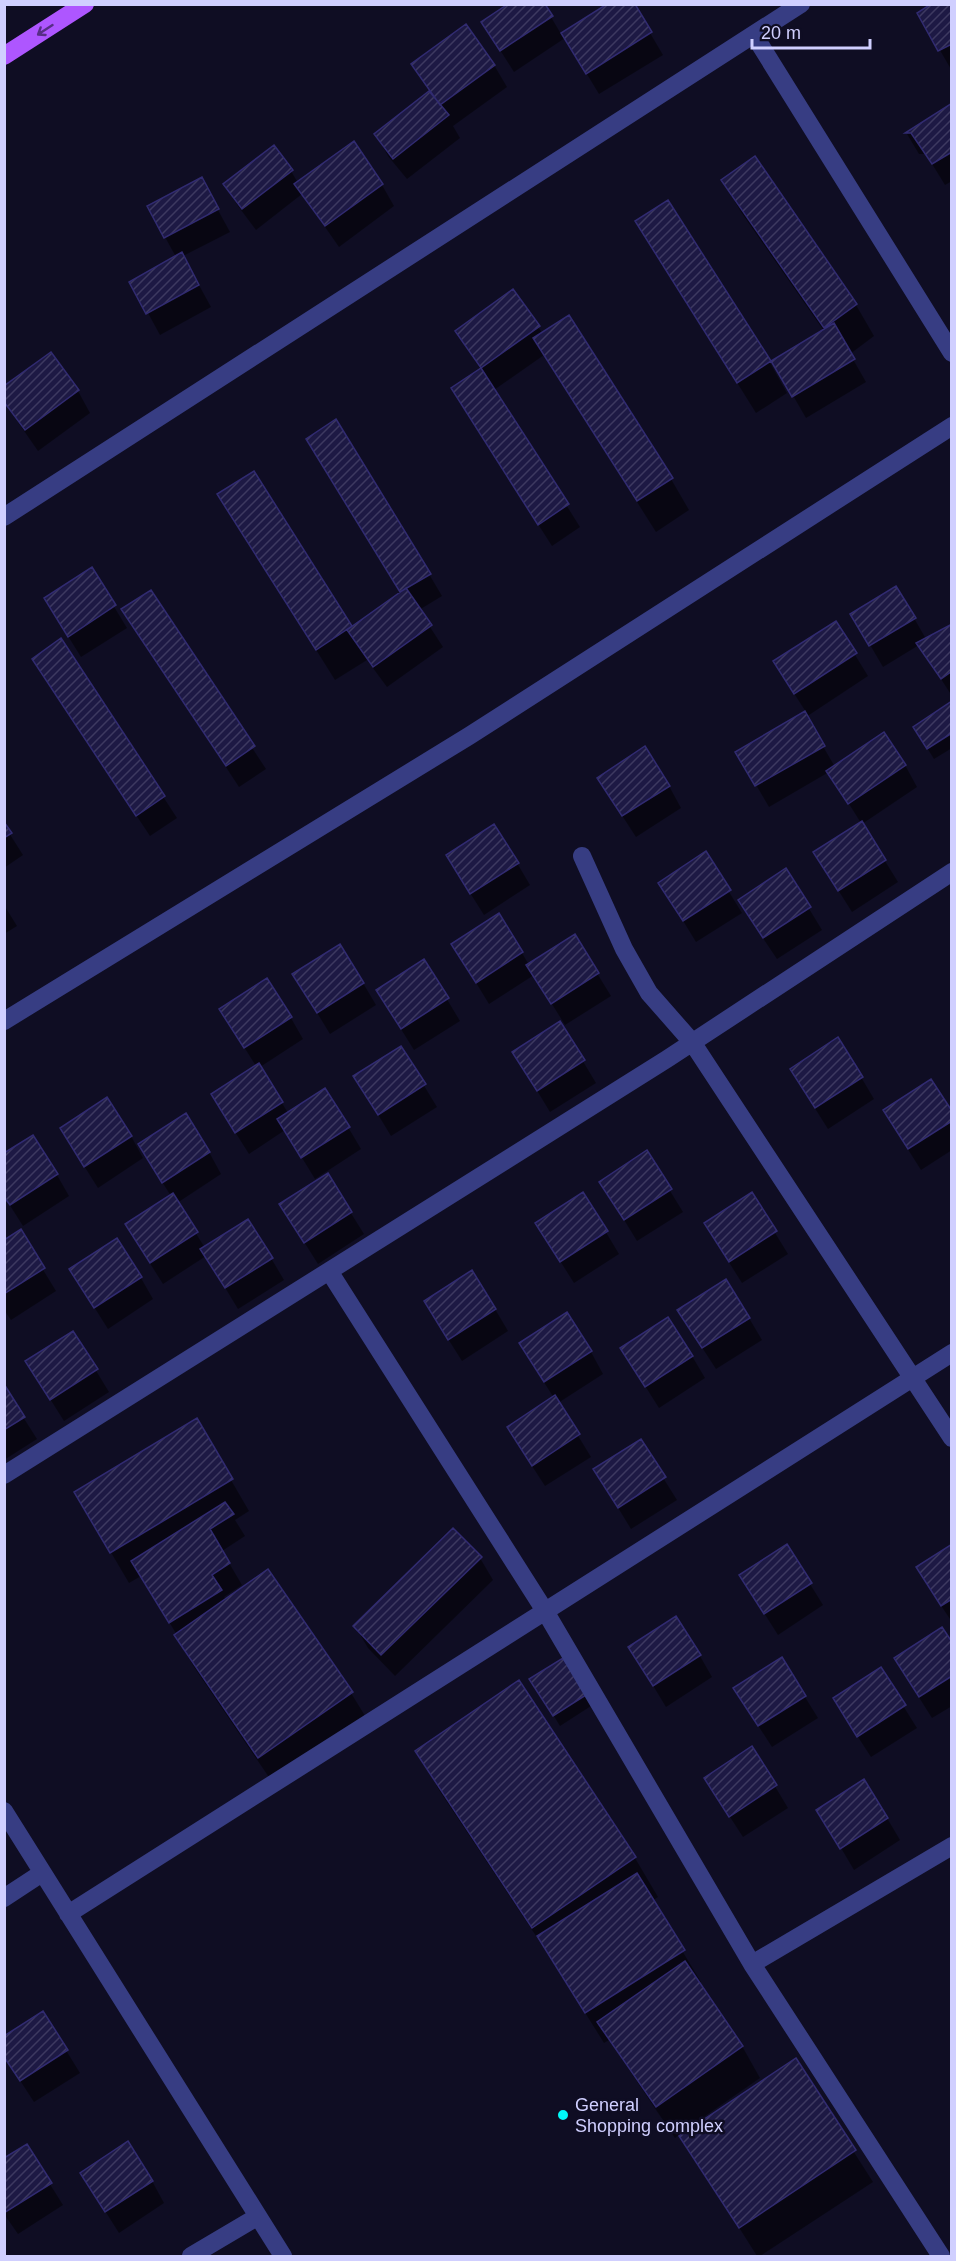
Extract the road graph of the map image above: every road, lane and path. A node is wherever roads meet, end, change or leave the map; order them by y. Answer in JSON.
{"nodes":[{"id":1,"x":85,"y":4,"type":"edge"},
{"id":2,"x":801,"y":4,"type":"edge"},
{"id":3,"x":754,"y":35,"type":"junction"},
{"id":4,"x":4,"y":56,"type":"edge"},
{"id":5,"x":951,"y":352,"type":"edge"},
{"id":6,"x":951,"y":426,"type":"edge"},
{"id":7,"x":4,"y":517,"type":"edge"},
{"id":8,"x":582,"y":856,"type":"dead end"},
{"id":9,"x":951,"y":872,"type":"edge"},
{"id":10,"x":4,"y":1021,"type":"edge"},
{"id":11,"x":692,"y":1042,"type":"junction"},
{"id":12,"x":329,"y":1271,"type":"junction"},
{"id":13,"x":951,"y":1353,"type":"edge"},
{"id":14,"x":912,"y":1377,"type":"junction"},
{"id":15,"x":951,"y":1438,"type":"edge"},
{"id":16,"x":4,"y":1475,"type":"edge"},
{"id":17,"x":545,"y":1611,"type":"junction"},
{"id":18,"x":4,"y":1811,"type":"edge"},
{"id":19,"x":951,"y":1846,"type":"edge"},
{"id":20,"x":42,"y":1873,"type":"junction"},
{"id":21,"x":4,"y":1898,"type":"edge"},
{"id":22,"x":68,"y":1914,"type":"junction"},
{"id":23,"x":752,"y":1964,"type":"junction"},
{"id":24,"x":257,"y":2217,"type":"junction"},
{"id":25,"x":191,"y":2256,"type":"edge"},
{"id":26,"x":283,"y":2256,"type":"edge"},
{"id":27,"x":941,"y":2256,"type":"edge"}],
"edges":[{"from":1,"to":4,"type":"main road","one_way":true},
{"from":2,"to":3,"type":"street"},
{"from":3,"to":5,"type":"street"},
{"from":3,"to":7,"type":"street"},
{"from":6,"to":10,"type":"street"},
{"from":8,"to":11,"type":"street"},
{"from":9,"to":11,"type":"street"},
{"from":11,"to":12,"type":"street"},
{"from":11,"to":14,"type":"street"},
{"from":12,"to":16,"type":"street"},
{"from":12,"to":17,"type":"street"},
{"from":13,"to":14,"type":"street"},
{"from":14,"to":15,"type":"street"},
{"from":14,"to":17,"type":"street"},
{"from":17,"to":22,"type":"street"},
{"from":17,"to":23,"type":"street"},
{"from":18,"to":20,"type":"street"},
{"from":19,"to":23,"type":"street"},
{"from":20,"to":21,"type":"street"},
{"from":20,"to":22,"type":"street"},
{"from":22,"to":24,"type":"street"},
{"from":23,"to":27,"type":"street"},
{"from":24,"to":25,"type":"street"},
{"from":24,"to":26,"type":"street"}]}
